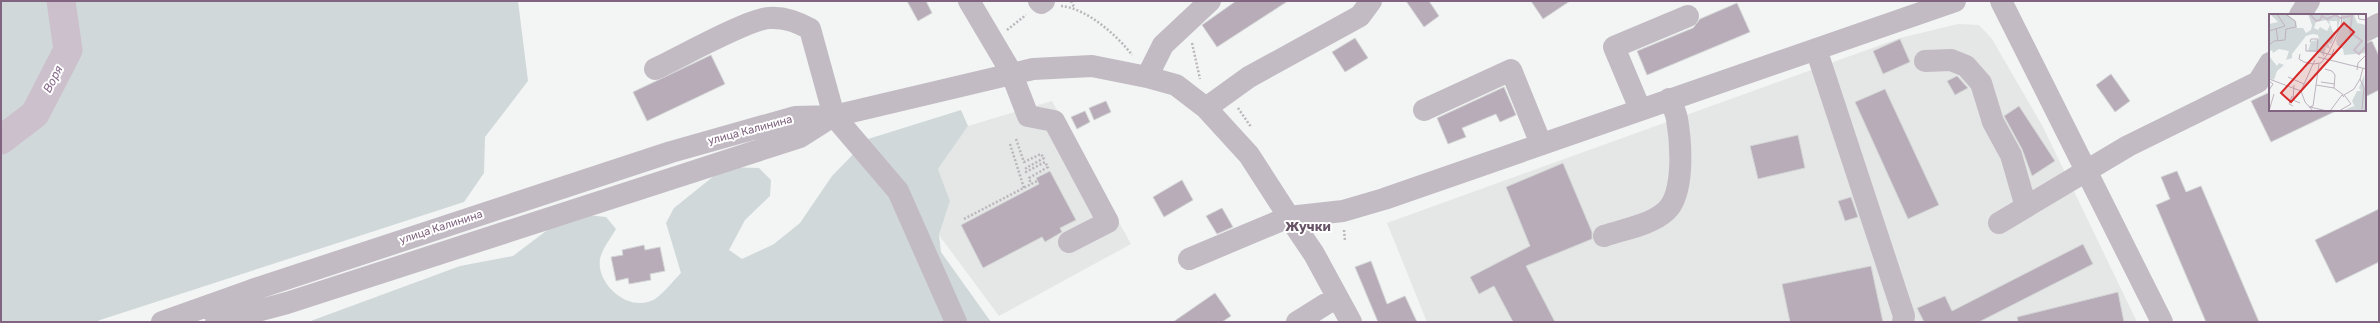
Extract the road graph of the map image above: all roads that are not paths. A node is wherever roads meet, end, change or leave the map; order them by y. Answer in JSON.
{"nodes":[{"id":1,"x":969,"y":1,"type":"edge"},
{"id":2,"x":1210,"y":1,"type":"edge"},
{"id":3,"x":1371,"y":1,"type":"edge"},
{"id":4,"x":1955,"y":1,"type":"edge"},
{"id":5,"x":2001,"y":1,"type":"edge"},
{"id":6,"x":2309,"y":1,"type":"edge"},
{"id":7,"x":2301,"y":14,"type":"edge"},
{"id":8,"x":1688,"y":16,"type":"dead end"},
{"id":9,"x":2379,"y":24,"type":"edge"},
{"id":10,"x":2366,"y":30,"type":"edge"},
{"id":11,"x":1816,"y":49,"type":"junction"},
{"id":12,"x":1925,"y":61,"type":"dead end"},
{"id":13,"x":2269,"y":66,"type":"edge"},
{"id":14,"x":655,"y":69,"type":"dead end"},
{"id":15,"x":1011,"y":72,"type":"junction"},
{"id":16,"x":1147,"y":77,"type":"junction"},
{"id":17,"x":2264,"y":79,"type":"edge"},
{"id":18,"x":1669,"y":99,"type":"junction"},
{"id":19,"x":1206,"y":108,"type":"junction"},
{"id":20,"x":1640,"y":109,"type":"junction"},
{"id":21,"x":1424,"y":110,"type":"dead end"},
{"id":22,"x":834,"y":116,"type":"junction"},
{"id":23,"x":1541,"y":144,"type":"junction"},
{"id":24,"x":2087,"y":172,"type":"junction"},
{"id":25,"x":2026,"y":207,"type":"junction"},
{"id":26,"x":1289,"y":217,"type":"junction"},
{"id":27,"x":1999,"y":223,"type":"dead end"},
{"id":28,"x":1604,"y":236,"type":"dead end"},
{"id":29,"x":1069,"y":242,"type":"dead end"},
{"id":30,"x":1189,"y":259,"type":"dead end"},
{"id":31,"x":1337,"y":297,"type":"junction"},
{"id":32,"x":162,"y":322,"type":"edge"},
{"id":33,"x":216,"y":322,"type":"edge"},
{"id":34,"x":956,"y":322,"type":"edge"},
{"id":35,"x":1297,"y":322,"type":"edge"},
{"id":36,"x":1351,"y":322,"type":"edge"},
{"id":37,"x":1903,"y":322,"type":"edge"},
{"id":38,"x":2162,"y":322,"type":"edge"}],
"edges":[{"from":1,"to":15,"type":"street"},
{"from":2,"to":16,"type":"street"},
{"from":3,"to":19,"type":"street"},
{"from":4,"to":11,"type":"street"},
{"from":5,"to":24,"type":"street"},
{"from":6,"to":7,"type":"street"},
{"from":8,"to":20,"type":"street"},
{"from":9,"to":10,"type":"street"},
{"from":11,"to":18,"type":"street"},
{"from":11,"to":37,"type":"street"},
{"from":12,"to":25,"type":"street"},
{"from":13,"to":17,"type":"street"},
{"from":14,"to":22,"type":"street"},
{"from":15,"to":16,"type":"street"},
{"from":15,"to":22,"type":"street"},
{"from":15,"to":29,"type":"street"},
{"from":16,"to":19,"type":"street"},
{"from":17,"to":24,"type":"street"},
{"from":18,"to":20,"type":"street"},
{"from":18,"to":28,"type":"street"},
{"from":19,"to":26,"type":"street"},
{"from":20,"to":23,"type":"street"},
{"from":21,"to":23,"type":"street"},
{"from":22,"to":32,"type":"street","name":"улица Калинина"},
{"from":22,"to":33,"type":"street","name":"улица Калинина"},
{"from":22,"to":34,"type":"street"},
{"from":23,"to":26,"type":"street"},
{"from":24,"to":25,"type":"street"},
{"from":24,"to":38,"type":"street"},
{"from":25,"to":27,"type":"street"},
{"from":26,"to":30,"type":"street"},
{"from":26,"to":31,"type":"street"},
{"from":31,"to":35,"type":"street"},
{"from":31,"to":36,"type":"street"}]}
